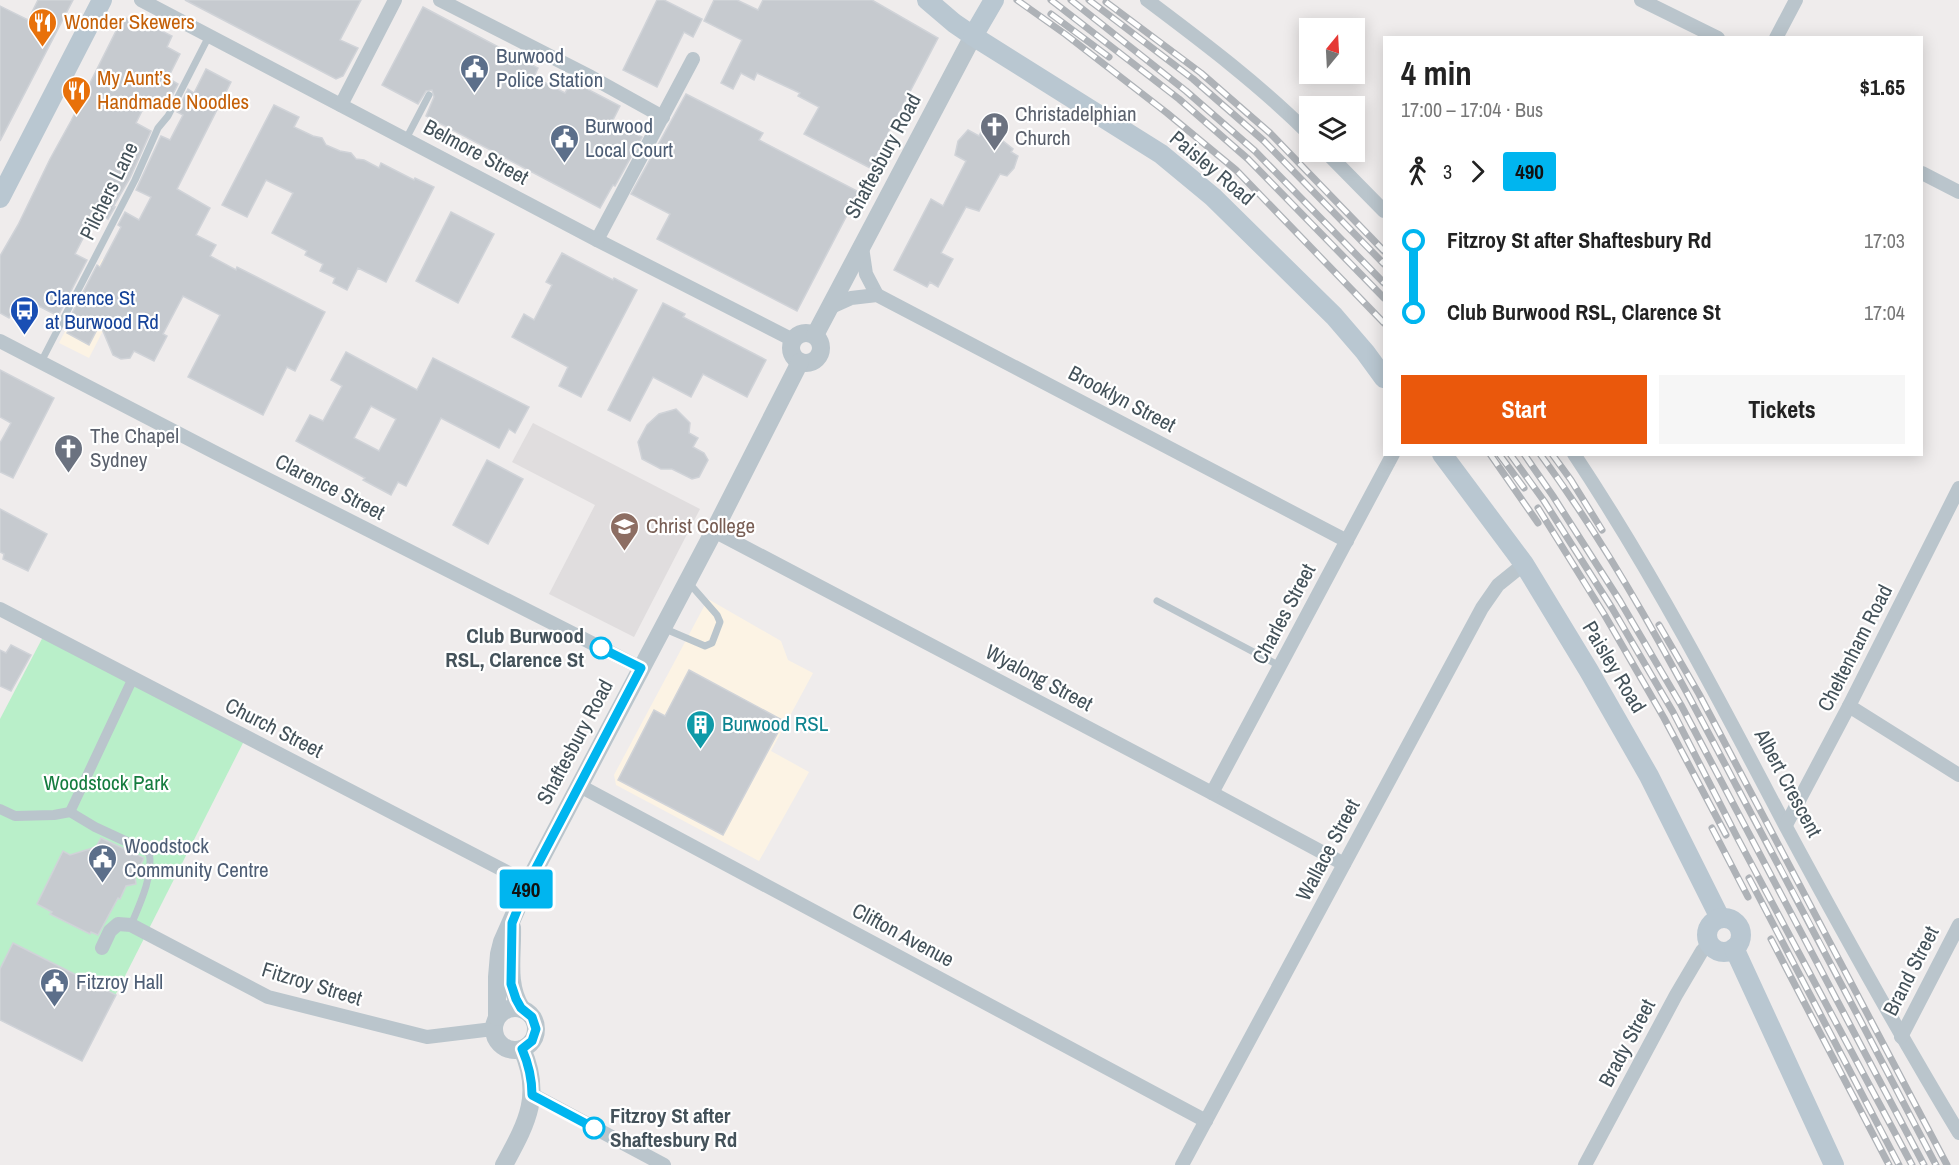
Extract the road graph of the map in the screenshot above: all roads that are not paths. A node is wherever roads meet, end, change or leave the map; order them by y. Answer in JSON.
{"nodes":[{"id":1,"x":102,"y":0,"type":"edge"},
{"id":2,"x":141,"y":0,"type":"edge"},
{"id":3,"x":395,"y":0,"type":"edge"},
{"id":4,"x":440,"y":0,"type":"edge"},
{"id":5,"x":927,"y":0,"type":"edge"},
{"id":6,"x":1147,"y":0,"type":"edge"},
{"id":7,"x":1641,"y":0,"type":"edge"},
{"id":8,"x":1796,"y":0,"type":"edge"},
{"id":9,"x":991,"y":6,"type":"edge"},
{"id":10,"x":209,"y":36,"type":"junction"},
{"id":11,"x":973,"y":36,"type":"junction"},
{"id":12,"x":1714,"y":36,"type":"edge"},
{"id":13,"x":1777,"y":36,"type":"edge"},
{"id":14,"x":693,"y":59,"type":"dead end"},
{"id":15,"x":429,"y":95,"type":"dead end"},
{"id":16,"x":341,"y":105,"type":"junction"},
{"id":17,"x":663,"y":117,"type":"junction"},
{"id":18,"x":1299,"y":124,"type":"edge"},
{"id":19,"x":406,"y":139,"type":"junction"},
{"id":20,"x":1336,"y":162,"type":"edge"},
{"id":21,"x":1923,"y":174,"type":"edge"},
{"id":22,"x":1959,"y":192,"type":"edge"},
{"id":23,"x":0,"y":198,"type":"edge"},
{"id":24,"x":1383,"y":210,"type":"edge"},
{"id":25,"x":597,"y":240,"type":"junction"},
{"id":26,"x":862,"y":247,"type":"junction"},
{"id":27,"x":877,"y":295,"type":"junction"},
{"id":28,"x":831,"y":306,"type":"junction"},
{"id":29,"x":815,"y":335,"type":"junction"},
{"id":30,"x":793,"y":340,"type":"junction"},
{"id":31,"x":0,"y":341,"type":"edge"},
{"id":32,"x":41,"y":362,"type":"junction"},
{"id":33,"x":800,"y":362,"type":"junction"},
{"id":34,"x":1383,"y":377,"type":"edge"},
{"id":35,"x":1392,"y":456,"type":"edge"},
{"id":36,"x":1444,"y":456,"type":"edge"},
{"id":37,"x":1575,"y":456,"type":"edge"},
{"id":38,"x":1959,"y":488,"type":"edge"},
{"id":39,"x":714,"y":531,"type":"junction"},
{"id":40,"x":1347,"y":541,"type":"junction"},
{"id":41,"x":1524,"y":564,"type":"junction"},
{"id":42,"x":687,"y":581,"type":"junction"},
{"id":43,"x":1157,"y":601,"type":"dead end"},
{"id":44,"x":0,"y":609,"type":"edge"},
{"id":45,"x":663,"y":628,"type":"junction"},
{"id":46,"x":1280,"y":666,"type":"junction"},
{"id":47,"x":641,"y":668,"type":"junction"},
{"id":48,"x":133,"y":678,"type":"junction"},
{"id":49,"x":1849,"y":706,"type":"junction"},
{"id":50,"x":1959,"y":775,"type":"edge"},
{"id":51,"x":580,"y":786,"type":"junction"},
{"id":52,"x":1212,"y":793,"type":"junction"},
{"id":53,"x":0,"y":809,"type":"edge"},
{"id":54,"x":69,"y":812,"type":"junction"},
{"id":55,"x":1786,"y":825,"type":"junction"},
{"id":56,"x":149,"y":852,"type":"joint"},
{"id":57,"x":1344,"y":864,"type":"junction"},
{"id":58,"x":528,"y":883,"type":"junction"},
{"id":59,"x":1720,"y":918,"type":"junction"},
{"id":60,"x":512,"y":923,"type":"junction"},
{"id":61,"x":131,"y":925,"type":"junction"},
{"id":62,"x":1959,"y":925,"type":"edge"},
{"id":63,"x":1709,"y":944,"type":"junction"},
{"id":64,"x":102,"y":948,"type":"dead end"},
{"id":65,"x":1734,"y":948,"type":"junction"},
{"id":66,"x":521,"y":1008,"type":"junction"},
{"id":67,"x":495,"y":1023,"type":"junction"},
{"id":68,"x":1901,"y":1038,"type":"junction"},
{"id":69,"x":522,"y":1049,"type":"junction"},
{"id":70,"x":532,"y":1095,"type":"junction"},
{"id":71,"x":1206,"y":1121,"type":"junction"},
{"id":72,"x":1959,"y":1133,"type":"edge"},
{"id":73,"x":504,"y":1165,"type":"edge"},
{"id":74,"x":664,"y":1165,"type":"edge"},
{"id":75,"x":1182,"y":1165,"type":"edge"},
{"id":76,"x":1585,"y":1165,"type":"edge"},
{"id":77,"x":1834,"y":1165,"type":"edge"}],
"edges":[{"from":1,"to":23,"type":"main road"},
{"from":2,"to":10,"type":"street","name":"Belmore Street"},
{"from":3,"to":16,"type":"street"},
{"from":4,"to":17,"type":"street"},
{"from":5,"to":11,"type":"main road","name":"Paisley Road"},
{"from":6,"to":18,"type":"street"},
{"from":7,"to":12,"type":"street"},
{"from":8,"to":13,"type":"street"},
{"from":9,"to":11,"type":"main road","name":"Shaftesbury Road"},
{"from":10,"to":16,"type":"street","name":"Belmore Street"},
{"from":10,"to":32,"type":"lane","name":"Pilchers Lane"},
{"from":11,"to":26,"type":"street","name":"Shaftesbury Road"},
{"from":11,"to":34,"type":"main road","name":"Paisley Road"},
{"from":14,"to":17,"type":"street"},
{"from":15,"to":19,"type":"lane"},
{"from":16,"to":19,"type":"street","name":"Belmore Street"},
{"from":17,"to":25,"type":"street"},
{"from":19,"to":25,"type":"street","name":"Belmore Street"},
{"from":20,"to":24,"type":"street"},
{"from":21,"to":22,"type":"street"},
{"from":25,"to":30,"type":"street","name":"Belmore Street"},
{"from":26,"to":27,"type":"street"},
{"from":26,"to":28,"type":"street","name":"Shaftesbury Road"},
{"from":27,"to":28,"type":"street"},
{"from":27,"to":40,"type":"street","name":"Brooklyn Street"},
{"from":28,"to":29,"type":"street","name":"Shaftesbury Road"},
{"from":29,"to":30,"type":"street"},
{"from":29,"to":33,"type":"street"},
{"from":30,"to":33,"type":"street"},
{"from":31,"to":32,"type":"street","name":"Clarence Street"},
{"from":32,"to":47,"type":"street","name":"Clarence Street"},
{"from":33,"to":39,"type":"street","name":"Shaftesbury Road"},
{"from":35,"to":40,"type":"street","name":"Charles Street"},
{"from":36,"to":41,"type":"main road","name":"Paisley Road"},
{"from":37,"to":55,"type":"street","name":"Albert Crescent"},
{"from":38,"to":49,"type":"street","name":"Cheltenham Road"},
{"from":39,"to":42,"type":"street","name":"Shaftesbury Road"},
{"from":39,"to":52,"type":"street","name":"Wyalong Street"},
{"from":40,"to":46,"type":"street","name":"Charles Street"},
{"from":41,"to":57,"type":"street","name":"Wallace Street"},
{"from":41,"to":59,"type":"main road","name":"Paisley Road"},
{"from":42,"to":45,"type":"street","name":"Shaftesbury Road"},
{"from":42,"to":45,"type":"lane"},
{"from":43,"to":46,"type":"lane"},
{"from":44,"to":48,"type":"street","name":"Church Street"},
{"from":45,"to":47,"type":"street","name":"Shaftesbury Road"},
{"from":46,"to":52,"type":"street","name":"Charles Street"},
{"from":47,"to":51,"type":"street","name":"Shaftesbury Road"},
{"from":48,"to":54,"type":"street"},
{"from":48,"to":58,"type":"street","name":"Church Street"},
{"from":49,"to":50,"type":"street"},
{"from":49,"to":55,"type":"street","name":"Cheltenham Road"},
{"from":51,"to":58,"type":"street","name":"Shaftesbury Road"},
{"from":51,"to":71,"type":"street","name":"Clifton Avenue"},
{"from":52,"to":57,"type":"street","name":"Wyalong Street"},
{"from":53,"to":54,"type":"street"},
{"from":54,"to":56,"type":"street"},
{"from":55,"to":68,"type":"street","name":"Albert Crescent"},
{"from":56,"to":61,"type":"lane"},
{"from":57,"to":71,"type":"street","name":"Wallace Street"},
{"from":58,"to":60,"type":"street","name":"Shaftesbury Road"},
{"from":59,"to":63,"type":"main road"},
{"from":59,"to":65,"type":"main road"},
{"from":60,"to":66,"type":"street","name":"Shaftesbury Road"},
{"from":60,"to":67,"type":"street","name":"Shaftesbury Road"},
{"from":61,"to":64,"type":"street"},
{"from":61,"to":67,"type":"street","name":"Fitzroy Street"},
{"from":62,"to":68,"type":"street","name":"Brand Street"},
{"from":63,"to":65,"type":"main road"},
{"from":63,"to":76,"type":"street","name":"Brady Street"},
{"from":65,"to":77,"type":"main road"},
{"from":66,"to":67,"type":"street"},
{"from":66,"to":69,"type":"street"},
{"from":67,"to":69,"type":"street"},
{"from":68,"to":72,"type":"street","name":"Albert Crescent"},
{"from":69,"to":70,"type":"street"},
{"from":70,"to":73,"type":"street"},
{"from":70,"to":74,"type":"street"},
{"from":71,"to":75,"type":"street","name":"Wallace Street"}]}
